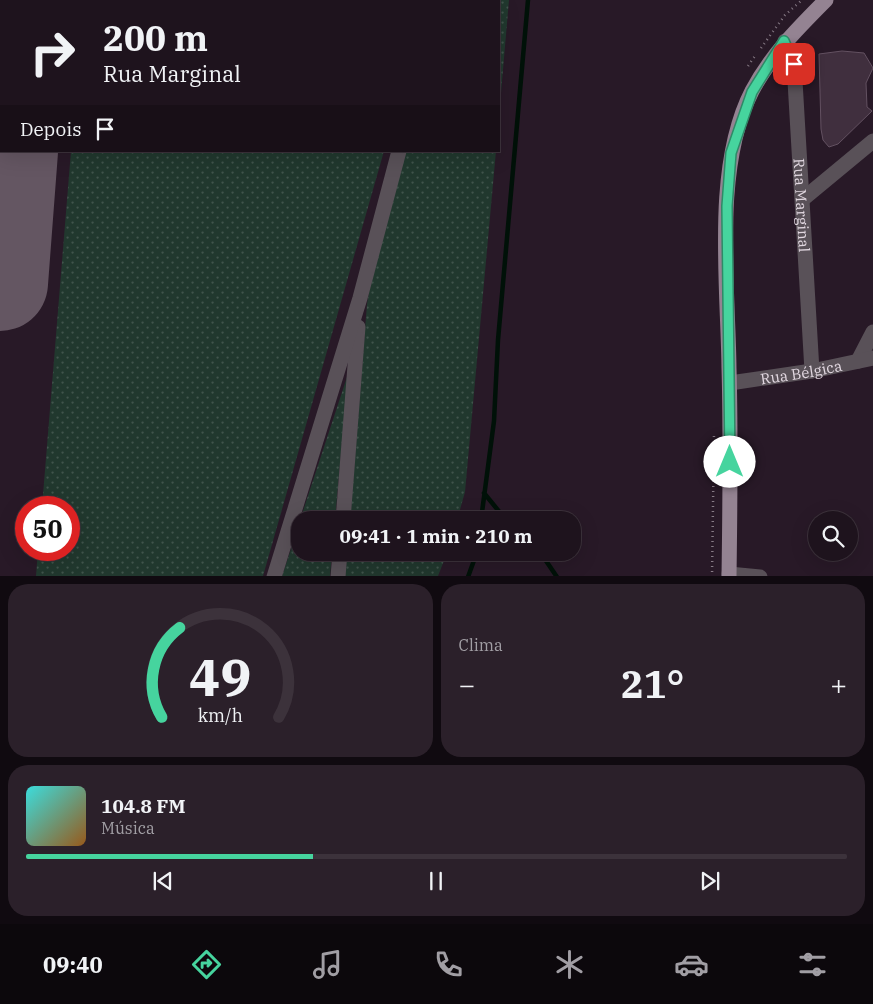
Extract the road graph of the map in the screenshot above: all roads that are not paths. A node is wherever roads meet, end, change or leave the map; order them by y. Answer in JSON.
{"nodes":[{"id":1,"x":826,"y":0,"type":"edge"},
{"id":2,"x":784,"y":41,"type":"junction"},
{"id":3,"x":873,"y":141,"type":"edge"},
{"id":4,"x":399,"y":152,"type":"edge"},
{"id":5,"x":803,"y":199,"type":"junction"},
{"id":6,"x":360,"y":298,"type":"junction"},
{"id":7,"x":873,"y":332,"type":"edge"},
{"id":8,"x":866,"y":359,"type":"edge"},
{"id":9,"x":812,"y":370,"type":"junction"},
{"id":10,"x":730,"y":383,"type":"junction"},
{"id":11,"x":344,"y":511,"type":"edge"},
{"id":12,"x":339,"y":561,"type":"edge"},
{"id":13,"x":729,"y":575,"type":"edge"},
{"id":14,"x":274,"y":576,"type":"edge"},
{"id":15,"x":338,"y":576,"type":"edge"},
{"id":16,"x":760,"y":576,"type":"edge"}],
"edges":[{"from":1,"to":2,"type":"main road"},
{"from":2,"to":5,"type":"street","name":"Rua Marginal"},
{"from":2,"to":10,"type":"main road"},
{"from":3,"to":5,"type":"street"},
{"from":4,"to":6,"type":"street"},
{"from":5,"to":9,"type":"street","name":"Rua Marginal"},
{"from":6,"to":11,"type":"street"},
{"from":6,"to":14,"type":"street"},
{"from":7,"to":8,"type":"street"},
{"from":8,"to":9,"type":"street","name":"Rua Bélgica"},
{"from":9,"to":10,"type":"street","name":"Rua Bélgica"},
{"from":10,"to":13,"type":"main road"},
{"from":12,"to":15,"type":"street"},
{"from":13,"to":16,"type":"street"}]}
